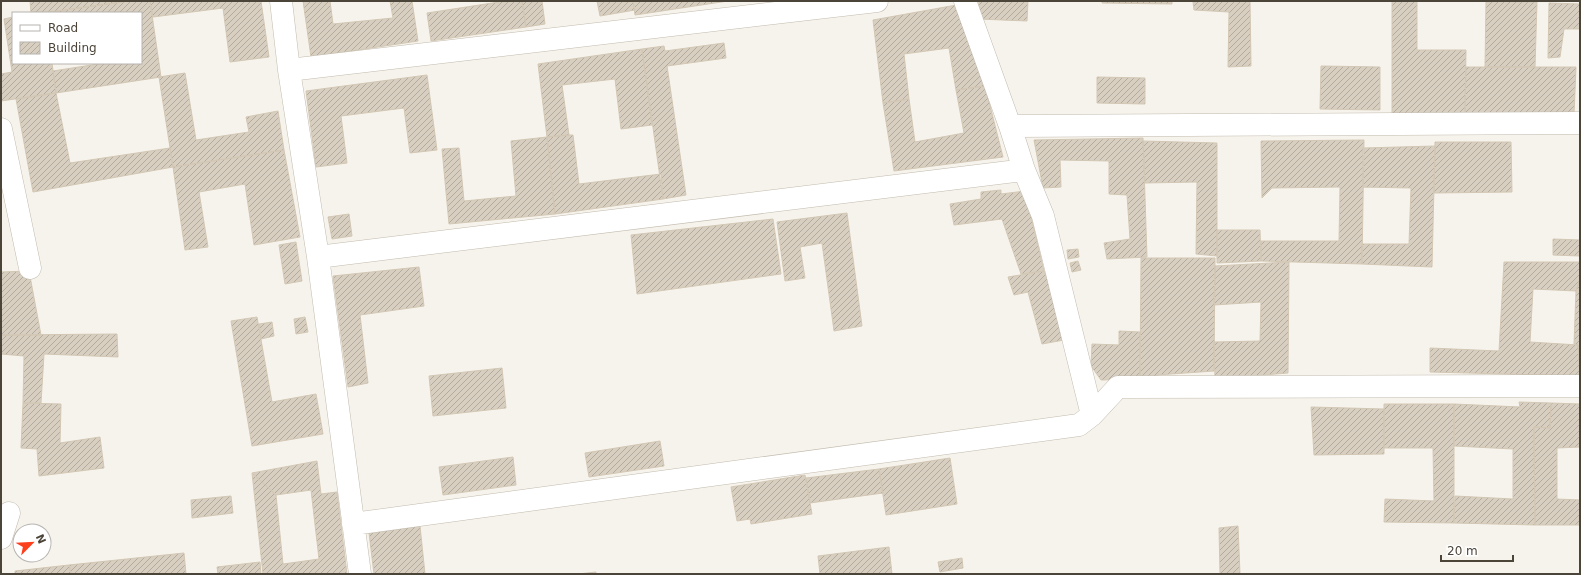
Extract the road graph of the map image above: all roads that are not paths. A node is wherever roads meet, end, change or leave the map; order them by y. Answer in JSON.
{"nodes":[{"id":1,"x":281,"y":1,"type":"edge"},
{"id":2,"x":877,"y":1,"type":"edge"},
{"id":3,"x":965,"y":1,"type":"edge"},
{"id":4,"x":290,"y":70,"type":"junction"},
{"id":5,"x":1580,"y":123,"type":"edge"},
{"id":6,"x":1010,"y":126,"type":"junction"},
{"id":7,"x":1,"y":129,"type":"edge"},
{"id":8,"x":1024,"y":170,"type":"junction"},
{"id":9,"x":318,"y":257,"type":"junction"},
{"id":10,"x":30,"y":268,"type":"dead end"},
{"id":11,"x":1580,"y":386,"type":"edge"},
{"id":12,"x":1092,"y":415,"type":"junction"},
{"id":13,"x":9,"y":513,"type":"dead end"},
{"id":14,"x":353,"y":524,"type":"junction"},
{"id":15,"x":1,"y":538,"type":"edge"},
{"id":16,"x":360,"y":574,"type":"edge"}],
"edges":[{"from":1,"to":4,"type":"street"},
{"from":2,"to":4,"type":"street"},
{"from":3,"to":6,"type":"street"},
{"from":4,"to":9,"type":"street"},
{"from":5,"to":6,"type":"street"},
{"from":6,"to":8,"type":"street"},
{"from":7,"to":10,"type":"street"},
{"from":8,"to":9,"type":"street"},
{"from":8,"to":12,"type":"street"},
{"from":9,"to":14,"type":"street"},
{"from":11,"to":12,"type":"street"},
{"from":12,"to":14,"type":"street"},
{"from":13,"to":15,"type":"street"},
{"from":14,"to":16,"type":"street"}]}
